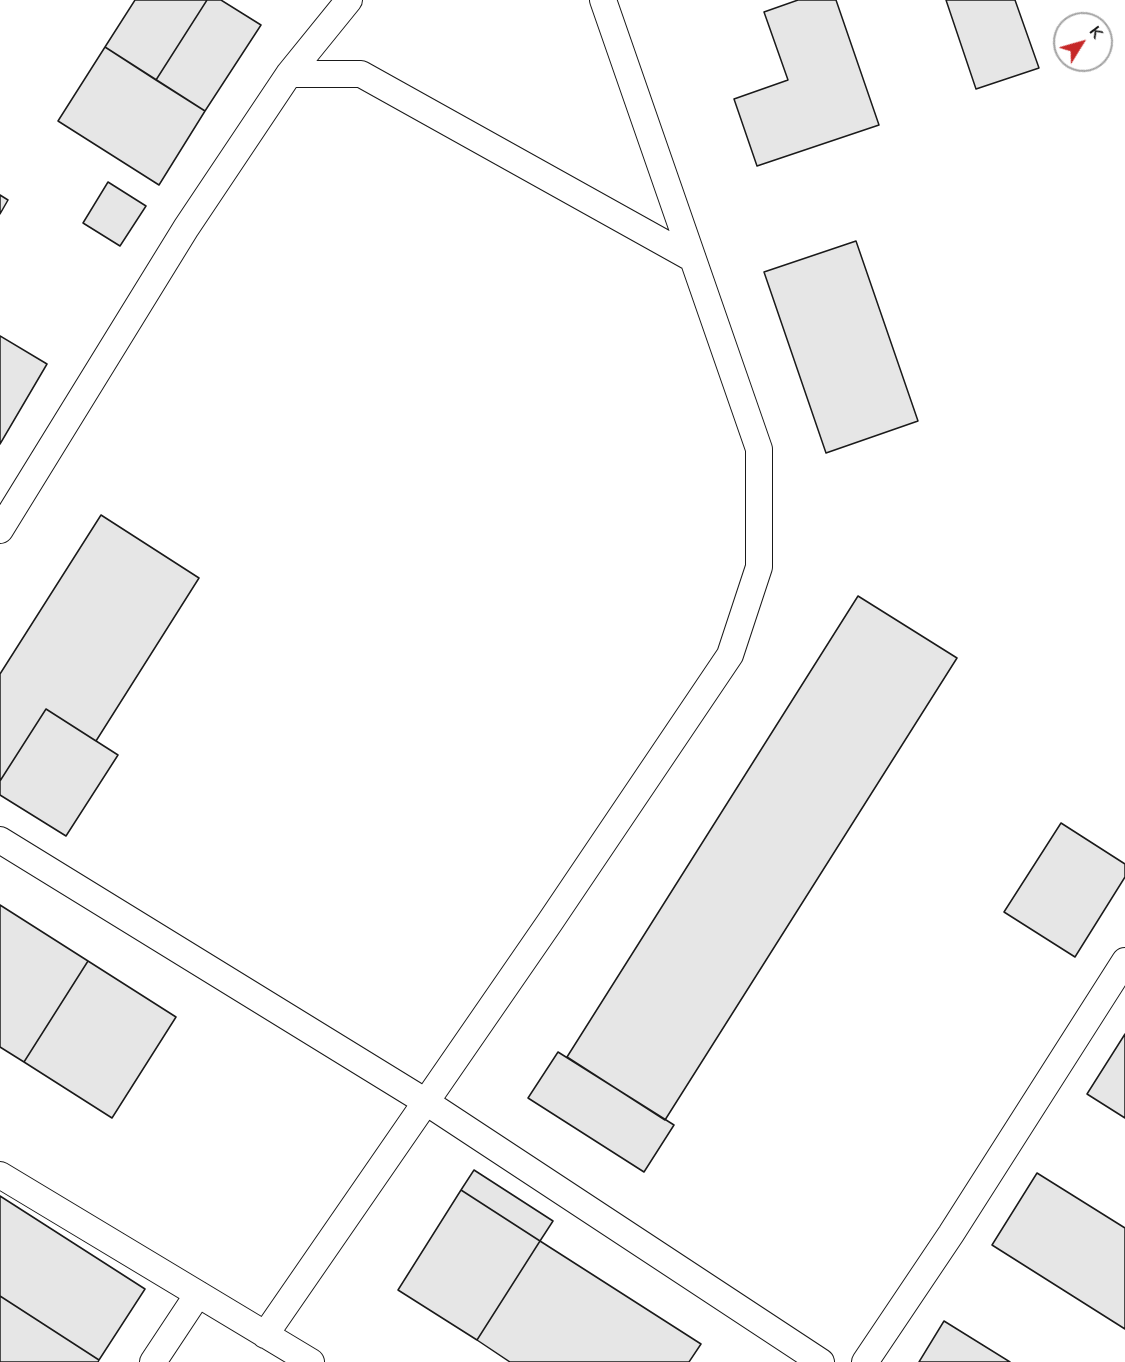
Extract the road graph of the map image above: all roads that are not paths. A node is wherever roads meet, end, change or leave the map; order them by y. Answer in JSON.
{"nodes":[{"id":1,"x":350,"y":0,"type":"edge"},
{"id":2,"x":603,"y":0,"type":"edge"},
{"id":3,"x":289,"y":74,"type":"junction"},
{"id":4,"x":693,"y":259,"type":"junction"},
{"id":5,"x":0,"y":530,"type":"edge"},
{"id":6,"x":0,"y":840,"type":"edge"},
{"id":7,"x":1125,"y":961,"type":"edge"},
{"id":8,"x":426,"y":1102,"type":"junction"},
{"id":9,"x":0,"y":1175,"type":"edge"},
{"id":10,"x":198,"y":1294,"type":"junction"},
{"id":11,"x":265,"y":1335,"type":"junction"},
{"id":12,"x":153,"y":1362,"type":"edge"},
{"id":13,"x":311,"y":1362,"type":"edge"},
{"id":14,"x":821,"y":1362,"type":"edge"},
{"id":15,"x":865,"y":1362,"type":"edge"}],
"edges":[{"from":1,"to":3,"type":"street"},
{"from":2,"to":4,"type":"street"},
{"from":3,"to":4,"type":"street"},
{"from":3,"to":5,"type":"street"},
{"from":4,"to":8,"type":"street"},
{"from":6,"to":8,"type":"street"},
{"from":7,"to":15,"type":"street"},
{"from":8,"to":11,"type":"street"},
{"from":8,"to":14,"type":"street"},
{"from":9,"to":10,"type":"street"},
{"from":10,"to":11,"type":"street"},
{"from":10,"to":12,"type":"street"},
{"from":11,"to":13,"type":"street"}]}
